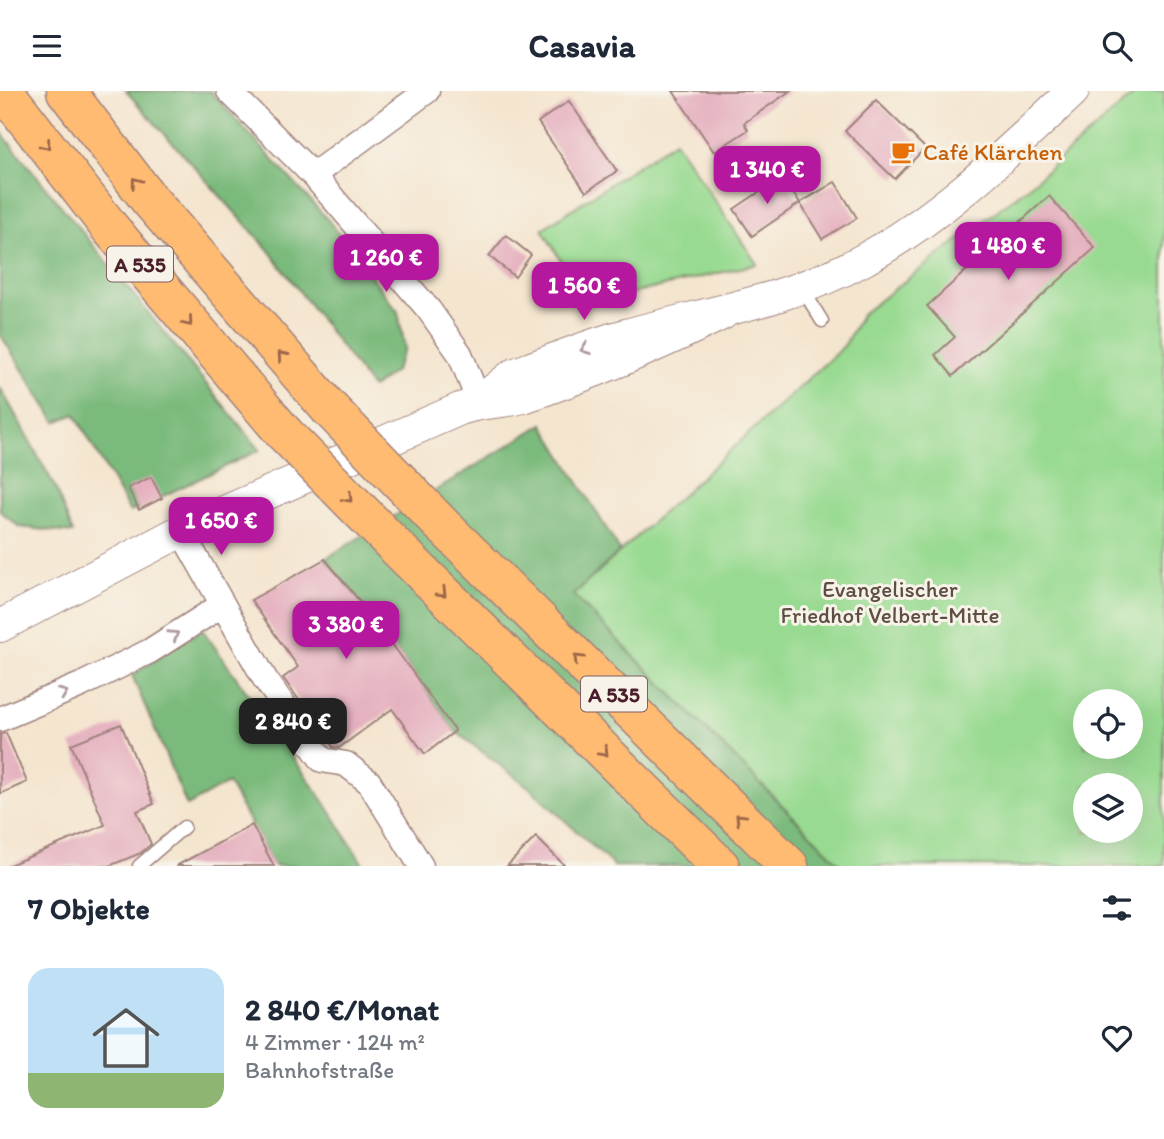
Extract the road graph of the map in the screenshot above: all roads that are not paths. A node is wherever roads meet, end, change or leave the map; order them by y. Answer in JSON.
{"nodes":[{"id":1,"x":4,"y":91,"type":"edge"},
{"id":2,"x":66,"y":91,"type":"edge"},
{"id":3,"x":229,"y":91,"type":"edge"},
{"id":4,"x":427,"y":91,"type":"edge"},
{"id":5,"x":1073,"y":91,"type":"edge"},
{"id":6,"x":313,"y":175,"type":"junction"},
{"id":7,"x":801,"y":286,"type":"junction"},
{"id":8,"x":822,"y":321,"type":"dead end"},
{"id":9,"x":479,"y":402,"type":"junction"},
{"id":10,"x":181,"y":531,"type":"junction"},
{"id":11,"x":222,"y":605,"type":"junction"},
{"id":12,"x":0,"y":626,"type":"edge"},
{"id":13,"x":0,"y":719,"type":"edge"},
{"id":14,"x":184,"y":827,"type":"dead end"},
{"id":15,"x":139,"y":866,"type":"edge"},
{"id":16,"x":421,"y":866,"type":"edge"},
{"id":17,"x":720,"y":866,"type":"edge"},
{"id":18,"x":789,"y":866,"type":"edge"}],
"edges":[{"from":1,"to":17,"type":"highway","number":"A 535","one_way":true,"bridge":true},
{"from":18,"to":2,"type":"highway","number":"A 535","one_way":true,"bridge":true},
{"from":3,"to":6,"type":"street"},
{"from":4,"to":6,"type":"street"},
{"from":5,"to":7,"type":"street"},
{"from":6,"to":9,"type":"street"},
{"from":7,"to":8,"type":"lane"},
{"from":7,"to":9,"type":"street"},
{"from":9,"to":10,"type":"street"},
{"from":10,"to":11,"type":"street"},
{"from":10,"to":12,"type":"street"},
{"from":13,"to":11,"type":"street","one_way":true},
{"from":11,"to":16,"type":"street"},
{"from":14,"to":15,"type":"lane"}]}
